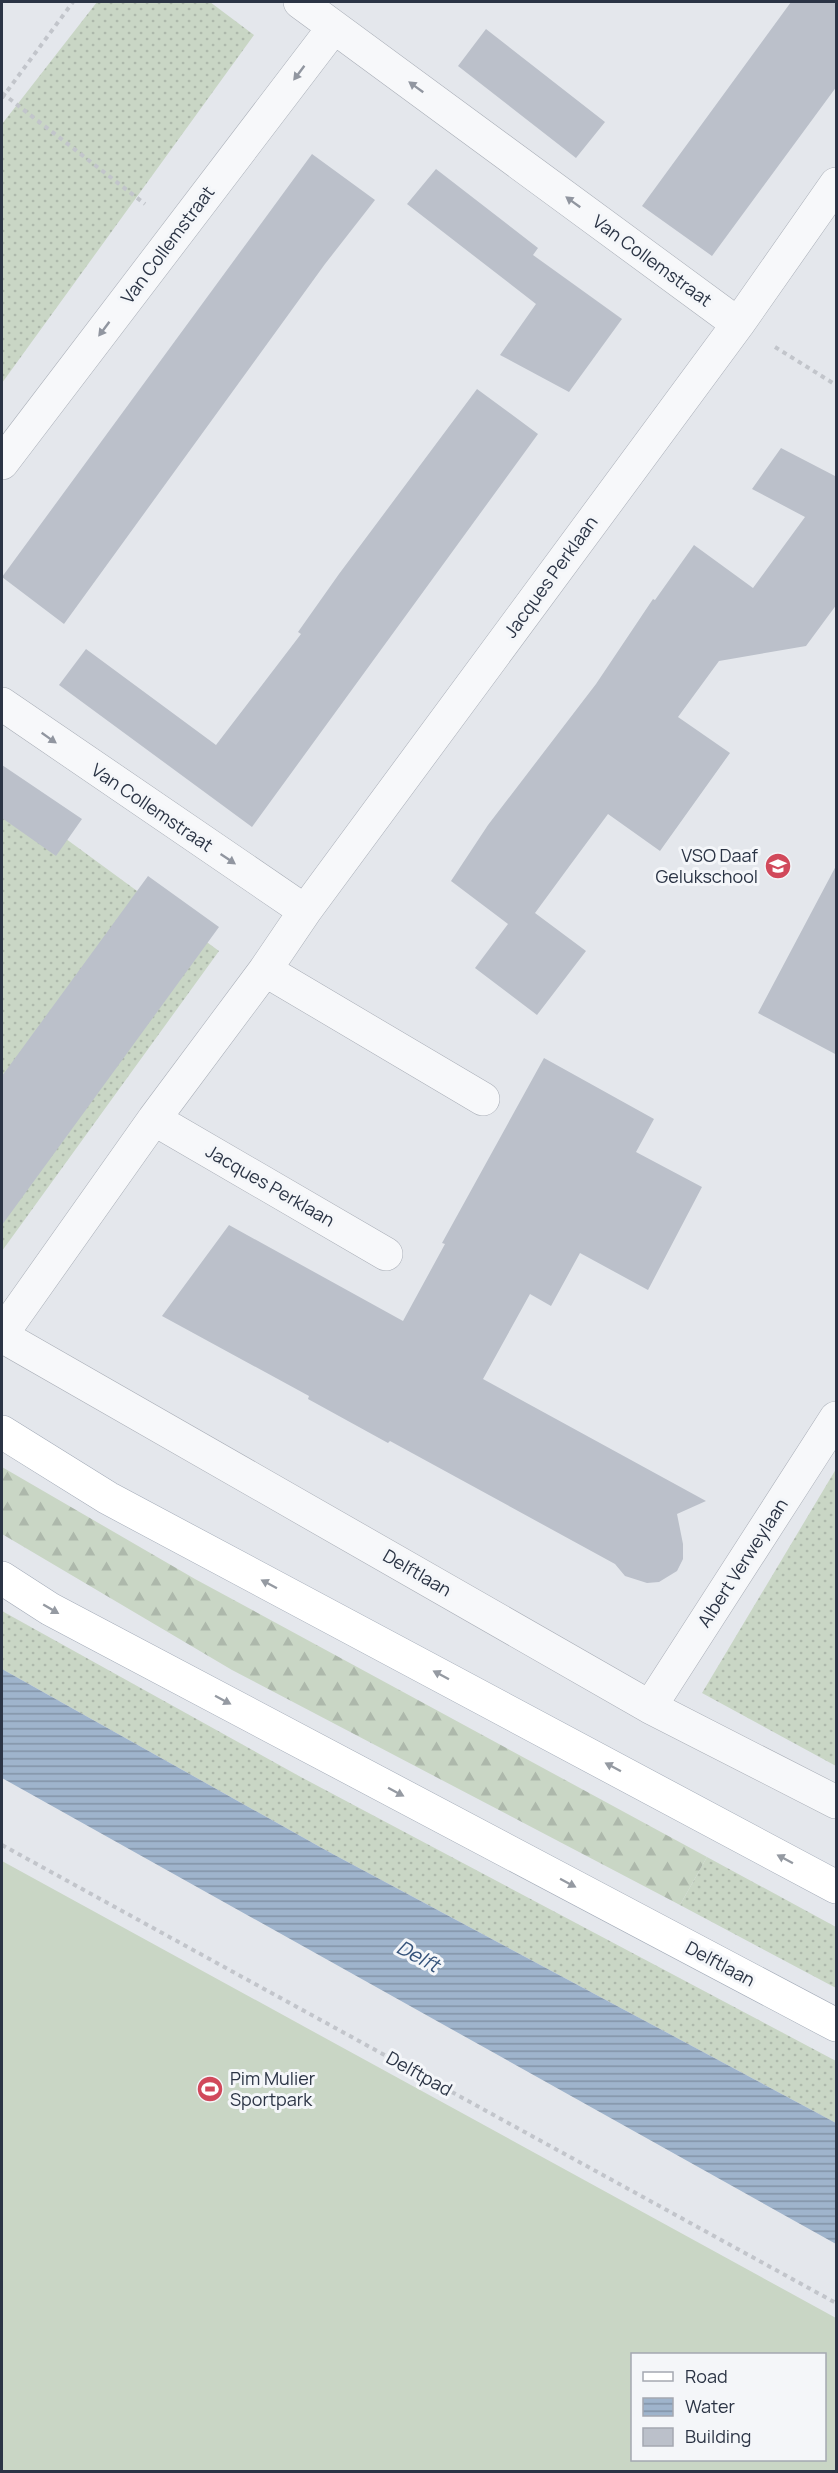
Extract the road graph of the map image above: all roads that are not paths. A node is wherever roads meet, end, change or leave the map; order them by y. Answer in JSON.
{"nodes":[{"id":1,"x":300,"y":2,"type":"edge"},
{"id":2,"x":334,"y":27,"type":"junction"},
{"id":3,"x":837,"y":184,"type":"edge"},
{"id":4,"x":738,"y":324,"type":"junction"},
{"id":5,"x":2,"y":463,"type":"edge"},
{"id":6,"x":2,"y":704,"type":"edge"},
{"id":7,"x":305,"y":911,"type":"junction"},
{"id":8,"x":265,"y":970,"type":"junction"},
{"id":9,"x":483,"y":1099,"type":"dead end"},
{"id":10,"x":154,"y":1119,"type":"junction"},
{"id":11,"x":386,"y":1254,"type":"dead end"},
{"id":12,"x":2,"y":1335,"type":"edge"},
{"id":13,"x":837,"y":1418,"type":"edge"},
{"id":14,"x":2,"y":1432,"type":"edge"},
{"id":15,"x":2,"y":1578,"type":"edge"},
{"id":16,"x":650,"y":1707,"type":"junction"},
{"id":17,"x":837,"y":1802,"type":"edge"},
{"id":18,"x":837,"y":1887,"type":"edge"},
{"id":19,"x":837,"y":2025,"type":"edge"}],
"edges":[{"from":1,"to":2,"type":"street","name":"Van Collemstraat"},
{"from":4,"to":2,"type":"street","name":"Van Collemstraat","one_way":true},
{"from":2,"to":5,"type":"street","name":"Van Collemstraat","one_way":true},
{"from":3,"to":4,"type":"street","name":"Jacques Perklaan"},
{"from":4,"to":7,"type":"street","name":"Jacques Perklaan"},
{"from":6,"to":7,"type":"street","name":"Van Collemstraat","one_way":true},
{"from":7,"to":8,"type":"street","name":"Jacques Perklaan"},
{"from":8,"to":9,"type":"street"},
{"from":8,"to":10,"type":"street","name":"Jacques Perklaan"},
{"from":10,"to":11,"type":"street","name":"Jacques Perklaan"},
{"from":10,"to":12,"type":"street","name":"Jacques Perklaan"},
{"from":12,"to":16,"type":"street","name":"Delftlaan"},
{"from":13,"to":16,"type":"street","name":"Albert Verweylaan"},
{"from":18,"to":14,"type":"main road","one_way":true},
{"from":15,"to":19,"type":"main road","name":"Delftlaan","one_way":true},
{"from":16,"to":17,"type":"street","name":"Delftlaan"}]}
